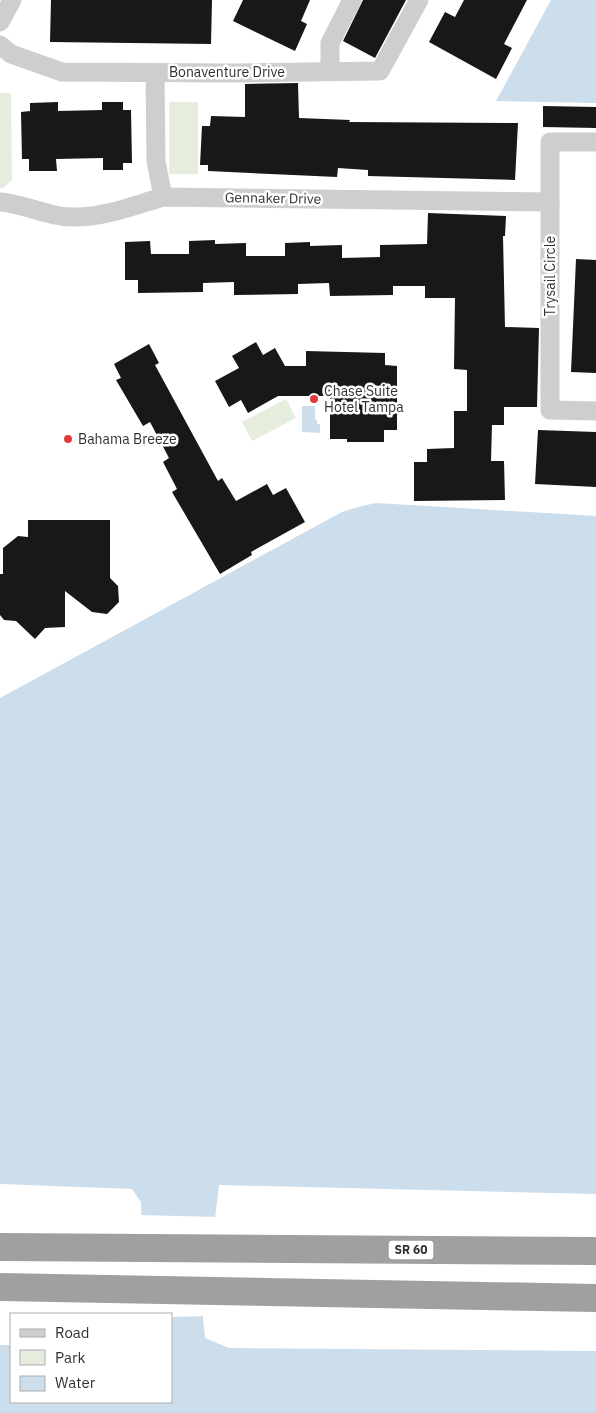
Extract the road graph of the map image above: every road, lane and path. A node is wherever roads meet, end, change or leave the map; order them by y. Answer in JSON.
{"nodes":[{"id":1,"x":12,"y":0,"type":"edge"},
{"id":2,"x":352,"y":0,"type":"edge"},
{"id":3,"x":419,"y":0,"type":"edge"},
{"id":4,"x":0,"y":22,"type":"edge"},
{"id":5,"x":0,"y":45,"type":"edge"},
{"id":6,"x":330,"y":71,"type":"junction"},
{"id":7,"x":154,"y":73,"type":"junction"},
{"id":8,"x":596,"y":142,"type":"edge"},
{"id":9,"x":163,"y":197,"type":"junction"},
{"id":10,"x":0,"y":202,"type":"edge"},
{"id":11,"x":550,"y":202,"type":"junction"},
{"id":12,"x":596,"y":411,"type":"edge"},
{"id":13,"x":0,"y":1247,"type":"edge"},
{"id":14,"x":596,"y":1252,"type":"edge"},
{"id":15,"x":0,"y":1287,"type":"edge"},
{"id":16,"x":596,"y":1298,"type":"edge"}],
"edges":[{"from":1,"to":4,"type":"street"},
{"from":2,"to":6,"type":"street"},
{"from":3,"to":6,"type":"street","name":"Bonaventure Drive"},
{"from":5,"to":7,"type":"street","name":"Bonaventure Drive"},
{"from":6,"to":7,"type":"street","name":"Bonaventure Drive"},
{"from":7,"to":9,"type":"street"},
{"from":8,"to":11,"type":"street","name":"Trysail Circle"},
{"from":9,"to":10,"type":"street","name":"Gennaker Drive"},
{"from":9,"to":11,"type":"street","name":"Gennaker Drive"},
{"from":11,"to":12,"type":"street","name":"Trysail Circle"},
{"from":13,"to":14,"type":"highway","number":"SR 60"},
{"from":15,"to":16,"type":"highway"}]}
